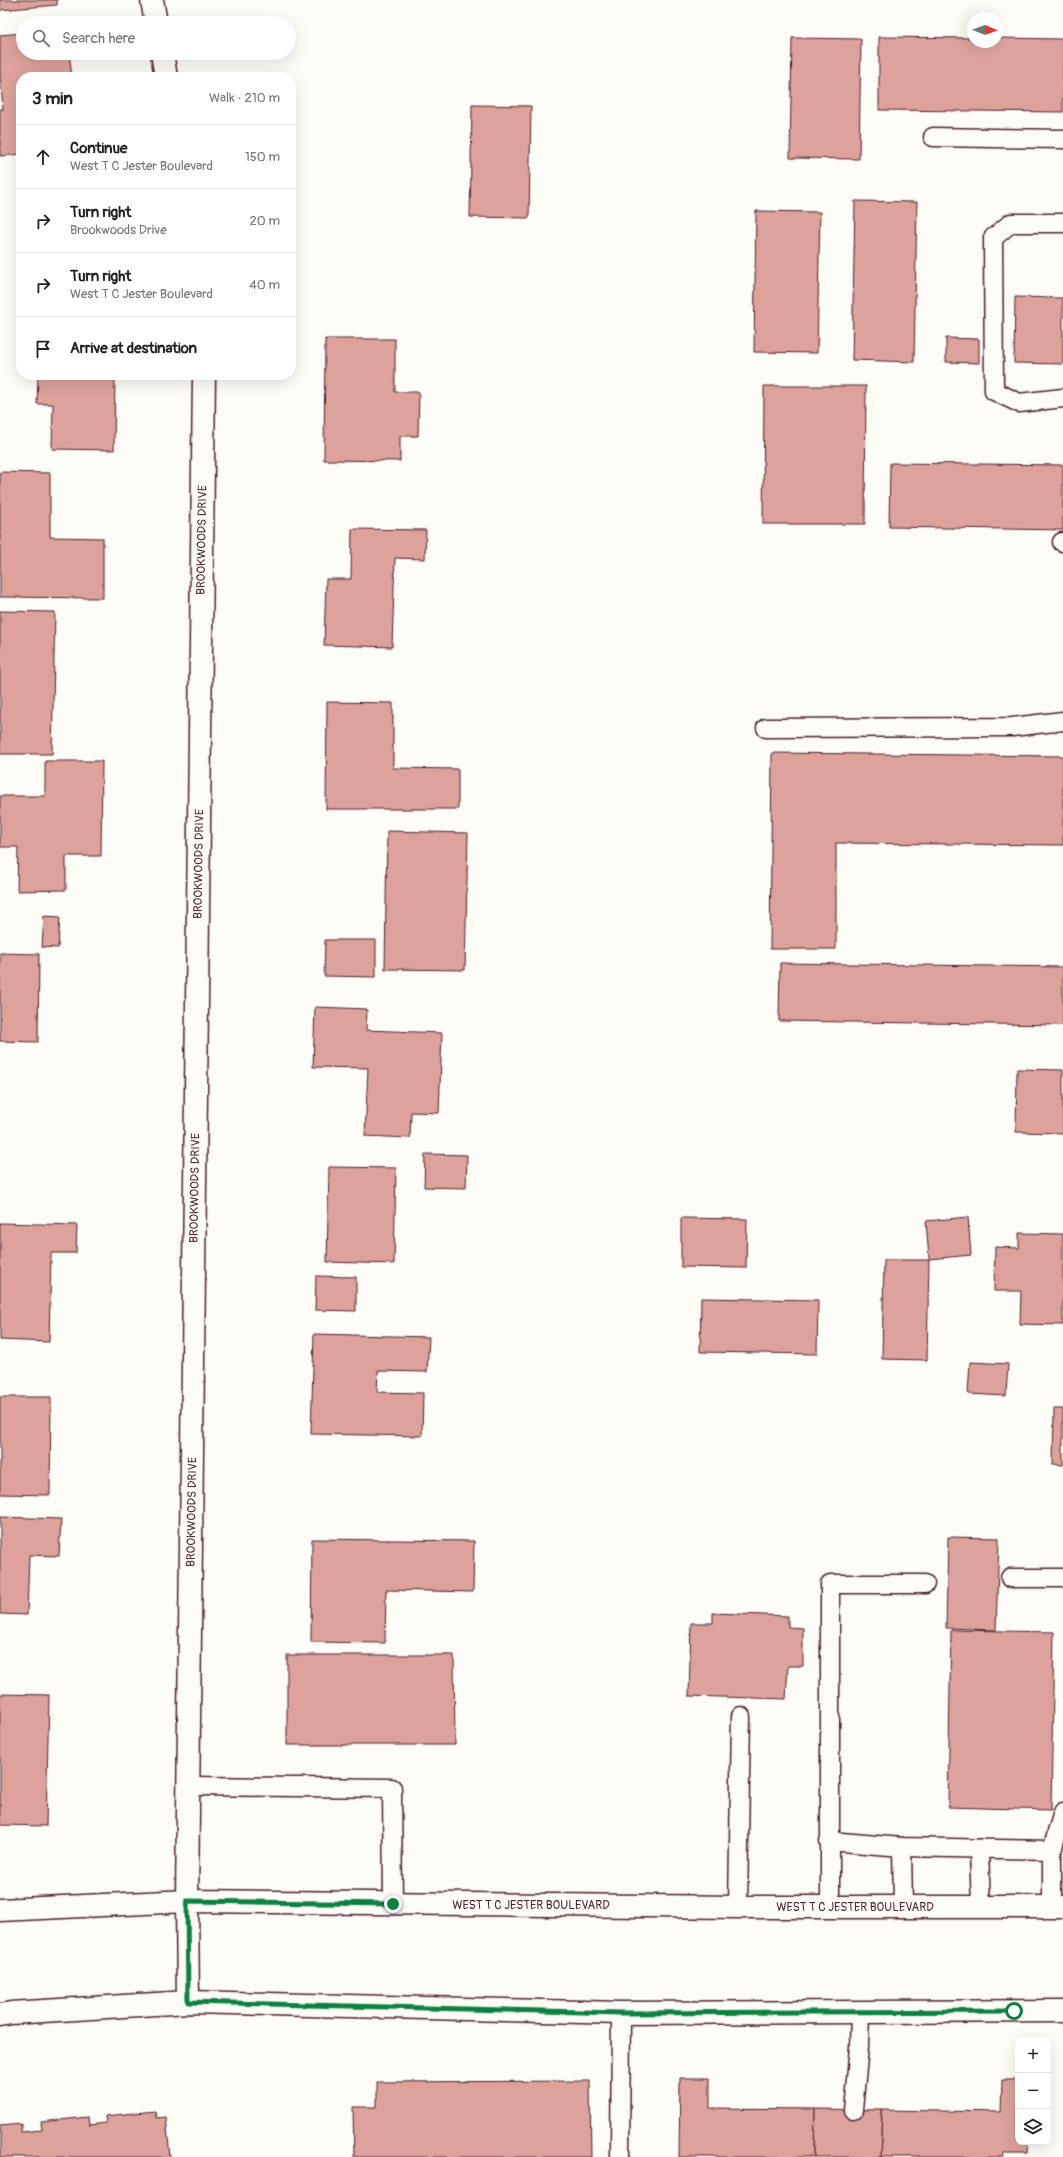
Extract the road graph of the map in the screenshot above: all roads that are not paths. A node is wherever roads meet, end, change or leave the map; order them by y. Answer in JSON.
{"nodes":[{"id":1,"x":152,"y":0,"type":"edge"},
{"id":2,"x":155,"y":16,"type":"edge"},
{"id":3,"x":163,"y":60,"type":"edge"},
{"id":4,"x":165,"y":72,"type":"edge"},
{"id":5,"x":933,"y":137,"type":"dead end"},
{"id":6,"x":1063,"y":139,"type":"edge"},
{"id":7,"x":1063,"y":223,"type":"edge"},
{"id":8,"x":204,"y":380,"type":"edge"},
{"id":9,"x":1063,"y":398,"type":"edge"},
{"id":10,"x":1063,"y":721,"type":"edge"},
{"id":11,"x":766,"y":728,"type":"dead end"},
{"id":12,"x":1010,"y":1578,"type":"dead end"},
{"id":13,"x":1063,"y":1578,"type":"edge"},
{"id":14,"x":925,"y":1584,"type":"dead end"},
{"id":15,"x":741,"y":1716,"type":"dead end"},
{"id":16,"x":189,"y":1786,"type":"junction"},
{"id":17,"x":1063,"y":1812,"type":"edge"},
{"id":18,"x":829,"y":1840,"type":"junction"},
{"id":19,"x":902,"y":1846,"type":"junction"},
{"id":20,"x":979,"y":1849,"type":"junction"},
{"id":21,"x":1052,"y":1850,"type":"junction"},
{"id":22,"x":187,"y":1901,"type":"junction"},
{"id":23,"x":393,"y":1904,"type":"junction"},
{"id":24,"x":738,"y":1907,"type":"junction"},
{"id":25,"x":830,"y":1907,"type":"junction"},
{"id":26,"x":903,"y":1907,"type":"junction"},
{"id":27,"x":981,"y":1907,"type":"junction"},
{"id":28,"x":1058,"y":1907,"type":"edge"},
{"id":29,"x":0,"y":1910,"type":"edge"},
{"id":30,"x":188,"y":2002,"type":"junction"},
{"id":31,"x":860,"y":2011,"type":"junction"},
{"id":32,"x":1063,"y":2011,"type":"edge"},
{"id":33,"x":621,"y":2013,"type":"junction"},
{"id":34,"x":0,"y":2015,"type":"edge"},
{"id":35,"x":853,"y":2110,"type":"dead end"},
{"id":36,"x":620,"y":2157,"type":"edge"}],
"edges":[{"from":1,"to":2,"type":"main road"},
{"from":3,"to":4,"type":"main road"},
{"from":5,"to":6,"type":"lane"},
{"from":7,"to":9,"type":"lane"},
{"from":8,"to":16,"type":"main road","name":"BROOKWOODS DRIVE"},
{"from":10,"to":11,"type":"lane"},
{"from":12,"to":13,"type":"lane"},
{"from":14,"to":18,"type":"lane"},
{"from":15,"to":24,"type":"lane"},
{"from":16,"to":22,"type":"main road","name":"BROOKWOODS DRIVE"},
{"from":16,"to":23,"type":"lane"},
{"from":17,"to":21,"type":"lane"},
{"from":18,"to":19,"type":"lane"},
{"from":18,"to":25,"type":"lane"},
{"from":19,"to":20,"type":"lane"},
{"from":19,"to":26,"type":"lane"},
{"from":20,"to":21,"type":"lane"},
{"from":20,"to":27,"type":"lane"},
{"from":21,"to":28,"type":"lane"},
{"from":22,"to":23,"type":"main road","name":"WEST T C JESTER BOULEVARD"},
{"from":22,"to":29,"type":"main road","name":"WEST T C JESTER BOULEVARD"},
{"from":22,"to":30,"type":"main road","name":"BROOKWOODS DRIVE"},
{"from":23,"to":24,"type":"main road","name":"WEST T C JESTER BOULEVARD"},
{"from":24,"to":25,"type":"main road","name":"WEST T C JESTER BOULEVARD"},
{"from":25,"to":26,"type":"main road","name":"WEST T C JESTER BOULEVARD"},
{"from":26,"to":27,"type":"main road","name":"WEST T C JESTER BOULEVARD"},
{"from":27,"to":28,"type":"main road","name":"WEST T C JESTER BOULEVARD"},
{"from":30,"to":33,"type":"main road"},
{"from":30,"to":34,"type":"main road"},
{"from":31,"to":32,"type":"main road"},
{"from":31,"to":33,"type":"main road"},
{"from":31,"to":35,"type":"lane"},
{"from":33,"to":36,"type":"lane"}]}
